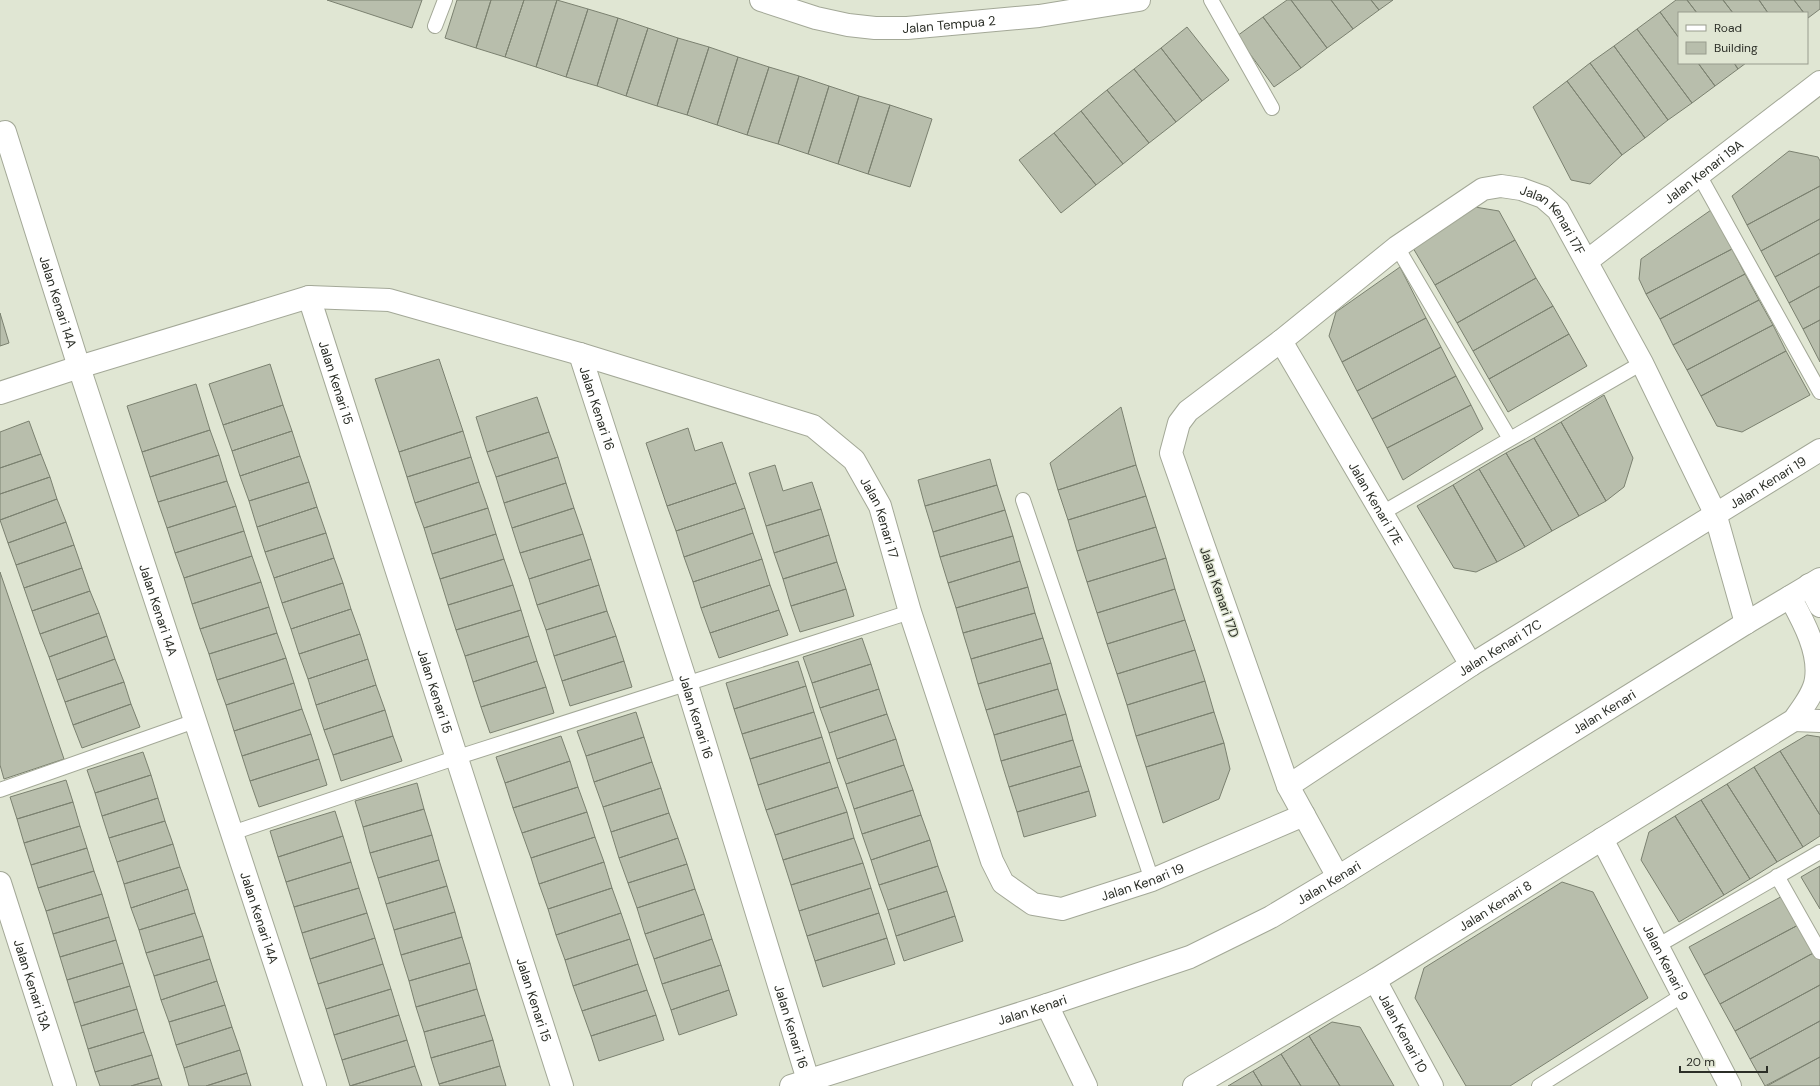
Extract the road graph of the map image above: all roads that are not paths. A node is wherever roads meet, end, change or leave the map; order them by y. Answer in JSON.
{"nodes":[{"id":1,"x":445,"y":0,"type":"edge"},
{"id":2,"x":761,"y":0,"type":"edge"},
{"id":3,"x":1139,"y":0,"type":"edge"},
{"id":4,"x":1211,"y":0,"type":"edge"},
{"id":5,"x":435,"y":26,"type":"dead end"},
{"id":6,"x":1820,"y":82,"type":"edge"},
{"id":7,"x":1272,"y":108,"type":"dead end"},
{"id":8,"x":5,"y":132,"type":"dead end"},
{"id":9,"x":1699,"y":175,"type":"junction"},
{"id":10,"x":1397,"y":247,"type":"junction"},
{"id":11,"x":1587,"y":261,"type":"junction"},
{"id":12,"x":309,"y":297,"type":"junction"},
{"id":13,"x":1281,"y":341,"type":"junction"},
{"id":14,"x":580,"y":354,"type":"junction"},
{"id":15,"x":1642,"y":363,"type":"junction"},
{"id":16,"x":79,"y":367,"type":"junction"},
{"id":17,"x":1820,"y":392,"type":"edge"},
{"id":18,"x":0,"y":393,"type":"edge"},
{"id":19,"x":1510,"y":440,"type":"junction"},
{"id":20,"x":1820,"y":450,"type":"edge"},
{"id":21,"x":1023,"y":500,"type":"dead end"},
{"id":22,"x":1382,"y":513,"type":"junction"},
{"id":23,"x":1715,"y":513,"type":"junction"},
{"id":24,"x":1814,"y":582,"type":"edge"},
{"id":25,"x":1790,"y":597,"type":"junction"},
{"id":26,"x":1820,"y":606,"type":"edge"},
{"id":27,"x":910,"y":612,"type":"junction"},
{"id":28,"x":1746,"y":623,"type":"junction"},
{"id":29,"x":1471,"y":665,"type":"junction"},
{"id":30,"x":686,"y":685,"type":"junction"},
{"id":31,"x":1794,"y":720,"type":"junction"},
{"id":32,"x":195,"y":721,"type":"junction"},
{"id":33,"x":1820,"y":721,"type":"edge"},
{"id":34,"x":455,"y":758,"type":"junction"},
{"id":35,"x":1288,"y":786,"type":"junction"},
{"id":36,"x":0,"y":790,"type":"edge"},
{"id":37,"x":1304,"y":815,"type":"junction"},
{"id":38,"x":232,"y":833,"type":"junction"},
{"id":39,"x":1602,"y":839,"type":"junction"},
{"id":40,"x":1820,"y":852,"type":"edge"},
{"id":41,"x":992,"y":861,"type":"joint"},
{"id":42,"x":1777,"y":876,"type":"junction"},
{"id":43,"x":1338,"y":877,"type":"junction"},
{"id":44,"x":1152,"y":880,"type":"junction"},
{"id":45,"x":0,"y":883,"type":"edge"},
{"id":46,"x":1657,"y":946,"type":"junction"},
{"id":47,"x":1820,"y":952,"type":"edge"},
{"id":48,"x":1375,"y":980,"type":"junction"},
{"id":49,"x":1683,"y":995,"type":"junction"},
{"id":50,"x":1047,"y":1005,"type":"junction"},
{"id":51,"x":799,"y":1083,"type":"edge"},
{"id":52,"x":65,"y":1086,"type":"edge"},
{"id":53,"x":315,"y":1086,"type":"edge"},
{"id":54,"x":562,"y":1086,"type":"edge"},
{"id":55,"x":1086,"y":1086,"type":"edge"},
{"id":56,"x":1194,"y":1086,"type":"edge"},
{"id":57,"x":1432,"y":1086,"type":"edge"},
{"id":58,"x":1539,"y":1086,"type":"edge"},
{"id":59,"x":1730,"y":1086,"type":"edge"}],
"edges":[{"from":1,"to":5,"type":"lane"},
{"from":2,"to":3,"type":"street","name":"Jalan Tempua 2"},
{"from":4,"to":7,"type":"lane"},
{"from":6,"to":9,"type":"street","name":"Jalan Kenari 19A"},
{"from":8,"to":16,"type":"street","name":"Jalan Kenari 14A"},
{"from":9,"to":11,"type":"street","name":"Jalan Kenari 19A"},
{"from":9,"to":17,"type":"lane"},
{"from":10,"to":11,"type":"street","name":"Jalan Kenari 17F"},
{"from":10,"to":13,"type":"street","name":"Jalan Kenari 17F"},
{"from":10,"to":19,"type":"lane"},
{"from":11,"to":15,"type":"street","name":"Jalan Kenari 17F"},
{"from":12,"to":14,"type":"street","name":"Jalan Kenari 17"},
{"from":12,"to":16,"type":"street","name":"Jalan Kenari 17"},
{"from":12,"to":34,"type":"street","name":"Jalan Kenari 15"},
{"from":13,"to":22,"type":"street","name":"Jalan Kenari 17E"},
{"from":13,"to":35,"type":"street","name":"Jalan Kenari 17D"},
{"from":14,"to":27,"type":"street","name":"Jalan Kenari 17"},
{"from":14,"to":30,"type":"street","name":"Jalan Kenari 16"},
{"from":15,"to":19,"type":"lane"},
{"from":15,"to":23,"type":"street","name":"Jalan Kenari 17F"},
{"from":16,"to":18,"type":"street","name":"Jalan Kenari 17"},
{"from":16,"to":32,"type":"street","name":"Jalan Kenari 14A"},
{"from":19,"to":22,"type":"lane"},
{"from":20,"to":23,"type":"street","name":"Jalan Kenari 19"},
{"from":21,"to":44,"type":"lane"},
{"from":22,"to":29,"type":"street","name":"Jalan Kenari 17E"},
{"from":23,"to":28,"type":"street","name":"Jalan Kenari 17F"},
{"from":23,"to":29,"type":"street","name":"Jalan Kenari 17C"},
{"from":24,"to":25,"type":"street","name":"Jalan Kenari"},
{"from":24,"to":26,"type":"street"},
{"from":25,"to":28,"type":"street","name":"Jalan Kenari"},
{"from":25,"to":31,"type":"street","name":"Jalan Kenari 8"},
{"from":27,"to":30,"type":"lane"},
{"from":27,"to":41,"type":"street","name":"Jalan Kenari 17"},
{"from":28,"to":43,"type":"street","name":"Jalan Kenari"},
{"from":29,"to":35,"type":"street","name":"Jalan Kenari 17C"},
{"from":30,"to":34,"type":"lane"},
{"from":30,"to":51,"type":"street","name":"Jalan Kenari 16"},
{"from":31,"to":33,"type":"street"},
{"from":31,"to":39,"type":"street","name":"Jalan Kenari 8"},
{"from":32,"to":36,"type":"lane"},
{"from":32,"to":38,"type":"street","name":"Jalan Kenari 14A"},
{"from":34,"to":38,"type":"lane"},
{"from":34,"to":54,"type":"street","name":"Jalan Kenari 15"},
{"from":35,"to":37,"type":"street","name":"Jalan Kenari 17D"},
{"from":37,"to":43,"type":"street","name":"Jalan Kenari 17D"},
{"from":37,"to":44,"type":"street","name":"Jalan Kenari 19"},
{"from":38,"to":53,"type":"street","name":"Jalan Kenari 14A"},
{"from":39,"to":46,"type":"street","name":"Jalan Kenari 9"},
{"from":39,"to":48,"type":"street","name":"Jalan Kenari 8"},
{"from":40,"to":42,"type":"lane"},
{"from":41,"to":44,"type":"street","name":"Jalan Kenari 19"},
{"from":42,"to":46,"type":"lane"},
{"from":42,"to":47,"type":"lane"},
{"from":43,"to":50,"type":"street","name":"Jalan Kenari"},
{"from":45,"to":52,"type":"street","name":"Jalan Kenari 13A"},
{"from":46,"to":49,"type":"street","name":"Jalan Kenari 9"},
{"from":48,"to":56,"type":"street","name":"Jalan Kenari 8"},
{"from":48,"to":57,"type":"street","name":"Jalan Kenari 10"},
{"from":49,"to":58,"type":"lane"},
{"from":49,"to":59,"type":"street","name":"Jalan Kenari 9"},
{"from":50,"to":51,"type":"street","name":"Jalan Kenari"},
{"from":50,"to":55,"type":"street"}]}
